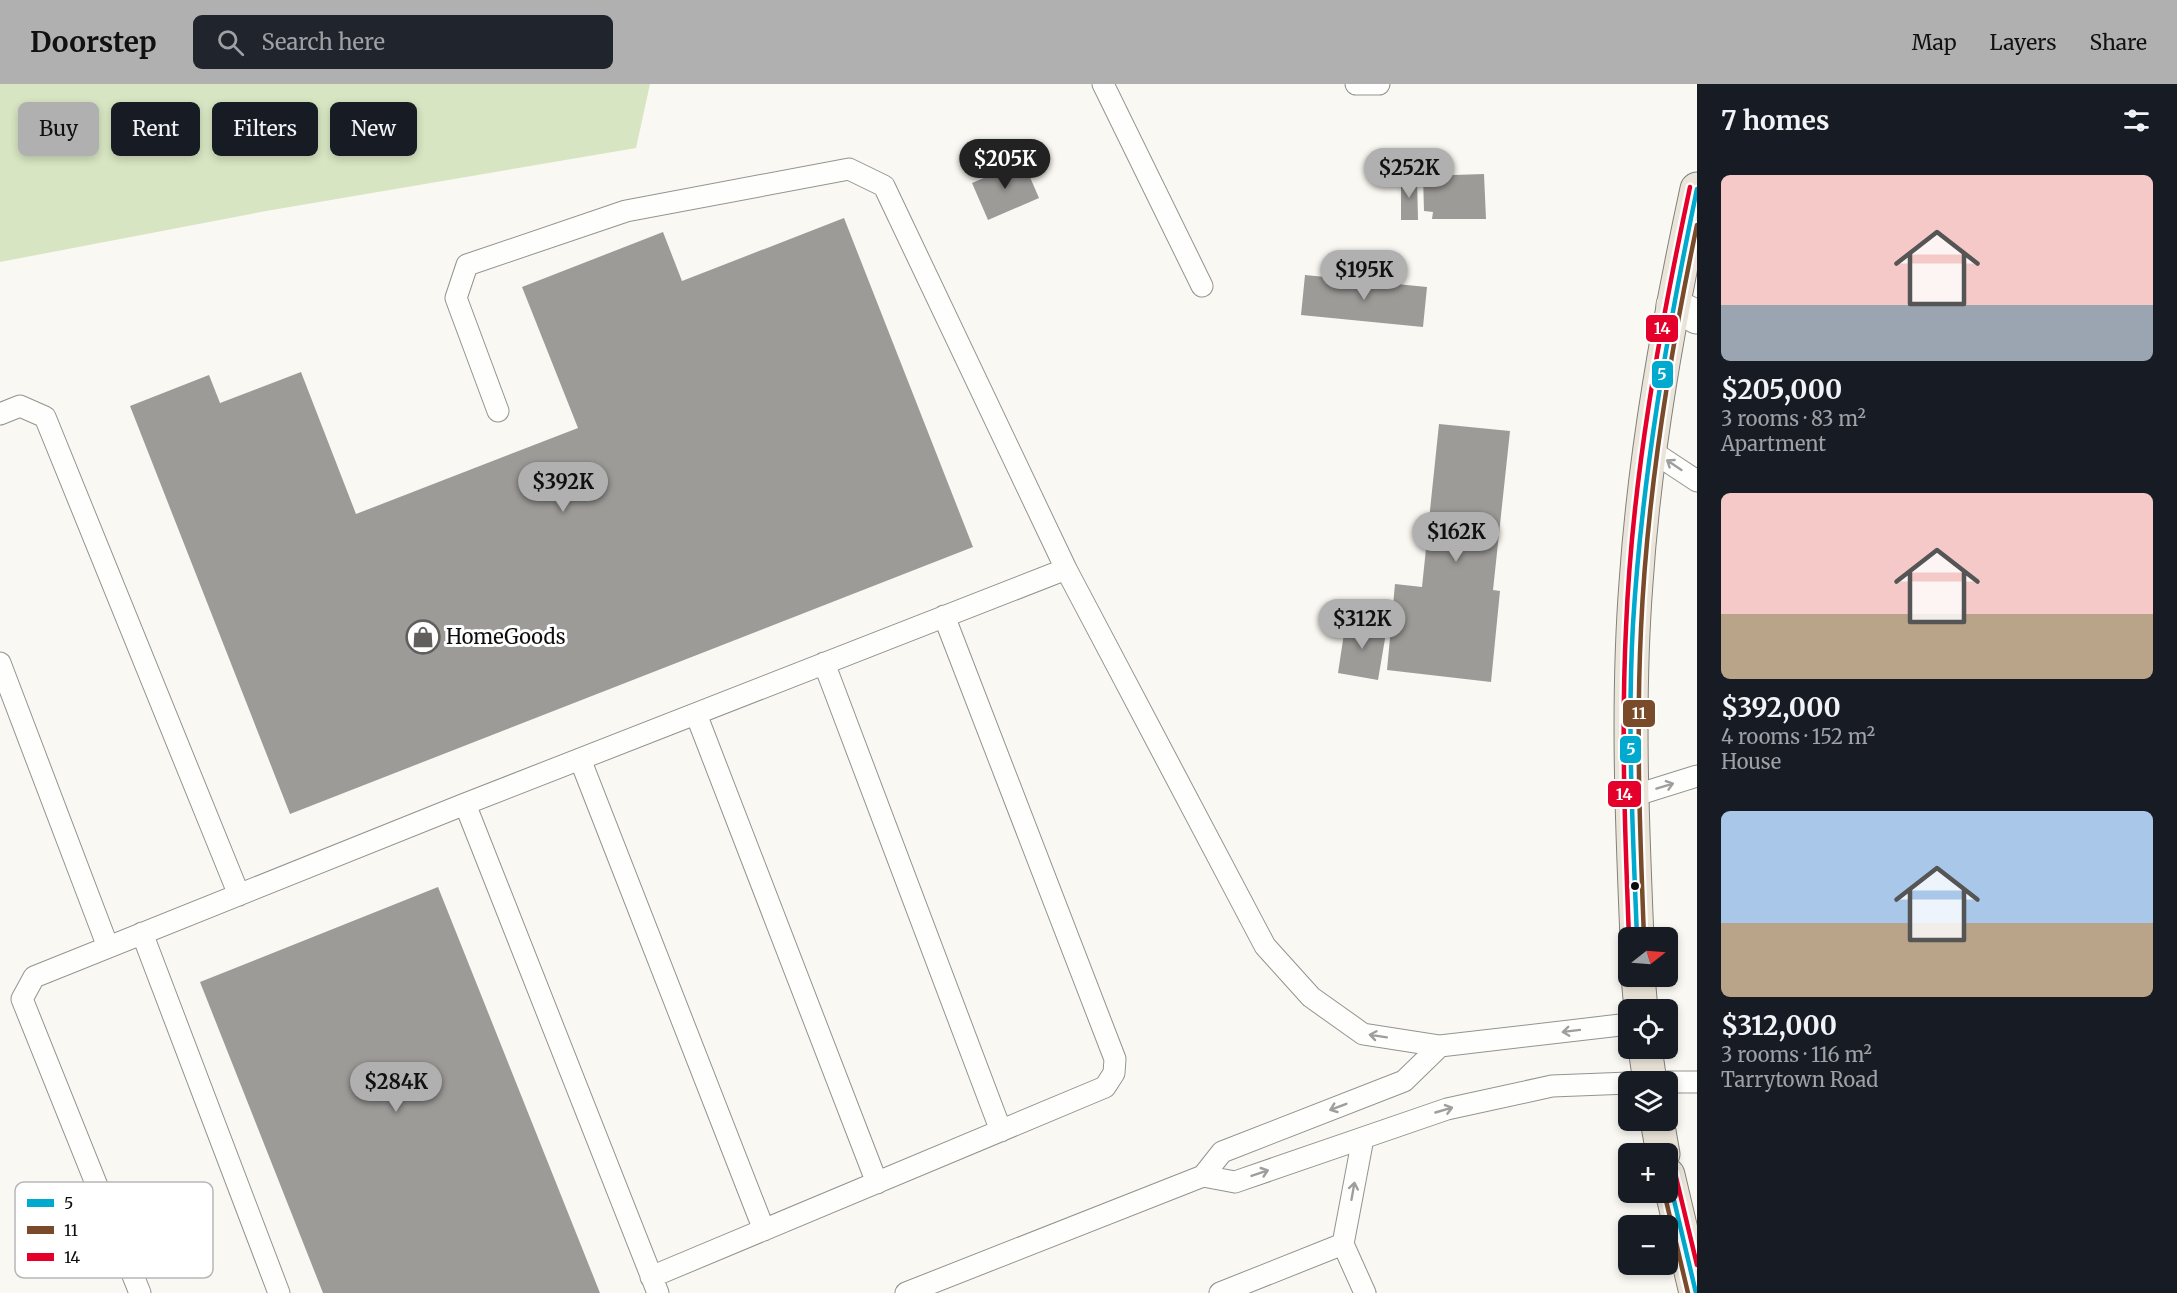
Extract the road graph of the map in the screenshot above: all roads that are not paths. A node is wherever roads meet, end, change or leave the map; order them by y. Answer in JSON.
{"nodes":[{"id":1,"x":1103,"y":84,"type":"edge"},
{"id":2,"x":1356,"y":84,"type":"edge"},
{"id":3,"x":1379,"y":84,"type":"edge"},
{"id":4,"x":1697,"y":189,"type":"edge"},
{"id":5,"x":1202,"y":286,"type":"dead end"},
{"id":6,"x":1685,"y":311,"type":"edge"},
{"id":7,"x":498,"y":411,"type":"dead end"},
{"id":8,"x":0,"y":414,"type":"edge"},
{"id":9,"x":1650,"y":450,"type":"junction"},
{"id":10,"x":1697,"y":481,"type":"edge"},
{"id":11,"x":1066,"y":569,"type":"junction"},
{"id":12,"x":944,"y":616,"type":"junction"},
{"id":13,"x":0,"y":663,"type":"edge"},
{"id":14,"x":824,"y":663,"type":"junction"},
{"id":15,"x":696,"y":714,"type":"junction"},
{"id":16,"x":580,"y":759,"type":"junction"},
{"id":17,"x":1697,"y":776,"type":"edge"},
{"id":18,"x":1633,"y":796,"type":"junction"},
{"id":19,"x":465,"y":804,"type":"junction"},
{"id":20,"x":239,"y":895,"type":"junction"},
{"id":21,"x":1637,"y":927,"type":"edge"},
{"id":22,"x":142,"y":933,"type":"junction"},
{"id":23,"x":108,"y":947,"type":"junction"},
{"id":24,"x":1618,"y":1025,"type":"edge"},
{"id":25,"x":1440,"y":1046,"type":"junction"},
{"id":26,"x":1678,"y":1082,"type":"edge"},
{"id":27,"x":1697,"y":1082,"type":"edge"},
{"id":28,"x":1618,"y":1083,"type":"edge"},
{"id":29,"x":1001,"y":1131,"type":"junction"},
{"id":30,"x":1363,"y":1137,"type":"junction"},
{"id":31,"x":1203,"y":1176,"type":"junction"},
{"id":32,"x":95,"y":1182,"type":"edge"},
{"id":33,"x":877,"y":1183,"type":"junction"},
{"id":34,"x":1675,"y":1203,"type":"edge"},
{"id":35,"x":764,"y":1230,"type":"junction"},
{"id":36,"x":1343,"y":1244,"type":"junction"},
{"id":37,"x":134,"y":1278,"type":"edge"},
{"id":38,"x":655,"y":1285,"type":"edge"},
{"id":39,"x":140,"y":1293,"type":"edge"},
{"id":40,"x":279,"y":1293,"type":"edge"},
{"id":41,"x":906,"y":1293,"type":"edge"},
{"id":42,"x":1220,"y":1293,"type":"edge"},
{"id":43,"x":1365,"y":1293,"type":"edge"},
{"id":44,"x":1696,"y":1293,"type":"edge"}],
"edges":[{"from":1,"to":5,"type":"lane"},
{"from":2,"to":3,"type":"lane"},
{"from":4,"to":6,"type":"main road"},
{"from":6,"to":9,"type":"main road"},
{"from":7,"to":11,"type":"lane"},
{"from":8,"to":20,"type":"lane"},
{"from":10,"to":9,"type":"lane","one_way":true},
{"from":9,"to":18,"type":"main road"},
{"from":11,"to":12,"type":"lane"},
{"from":25,"to":11,"type":"lane","one_way":true},
{"from":12,"to":14,"type":"lane"},
{"from":12,"to":29,"type":"lane"},
{"from":13,"to":23,"type":"lane"},
{"from":14,"to":15,"type":"lane"},
{"from":14,"to":29,"type":"lane"},
{"from":15,"to":16,"type":"lane"},
{"from":15,"to":33,"type":"lane"},
{"from":16,"to":19,"type":"lane"},
{"from":16,"to":35,"type":"lane"},
{"from":18,"to":17,"type":"lane","one_way":true},
{"from":18,"to":21,"type":"main road"},
{"from":19,"to":20,"type":"lane"},
{"from":19,"to":38,"type":"lane"},
{"from":20,"to":22,"type":"lane"},
{"from":22,"to":23,"type":"lane"},
{"from":22,"to":40,"type":"lane"},
{"from":23,"to":32,"type":"lane"},
{"from":24,"to":25,"type":"lane","one_way":true},
{"from":25,"to":31,"type":"lane","one_way":true},
{"from":26,"to":27,"type":"lane"},
{"from":30,"to":28,"type":"lane","one_way":true},
{"from":29,"to":33,"type":"lane"},
{"from":31,"to":30,"type":"lane","one_way":true},
{"from":36,"to":30,"type":"lane","one_way":true},
{"from":31,"to":41,"type":"lane"},
{"from":33,"to":35,"type":"lane"},
{"from":34,"to":44,"type":"main road"},
{"from":35,"to":38,"type":"lane"},
{"from":36,"to":42,"type":"lane"},
{"from":36,"to":43,"type":"lane"},
{"from":37,"to":39,"type":"lane"}]}
